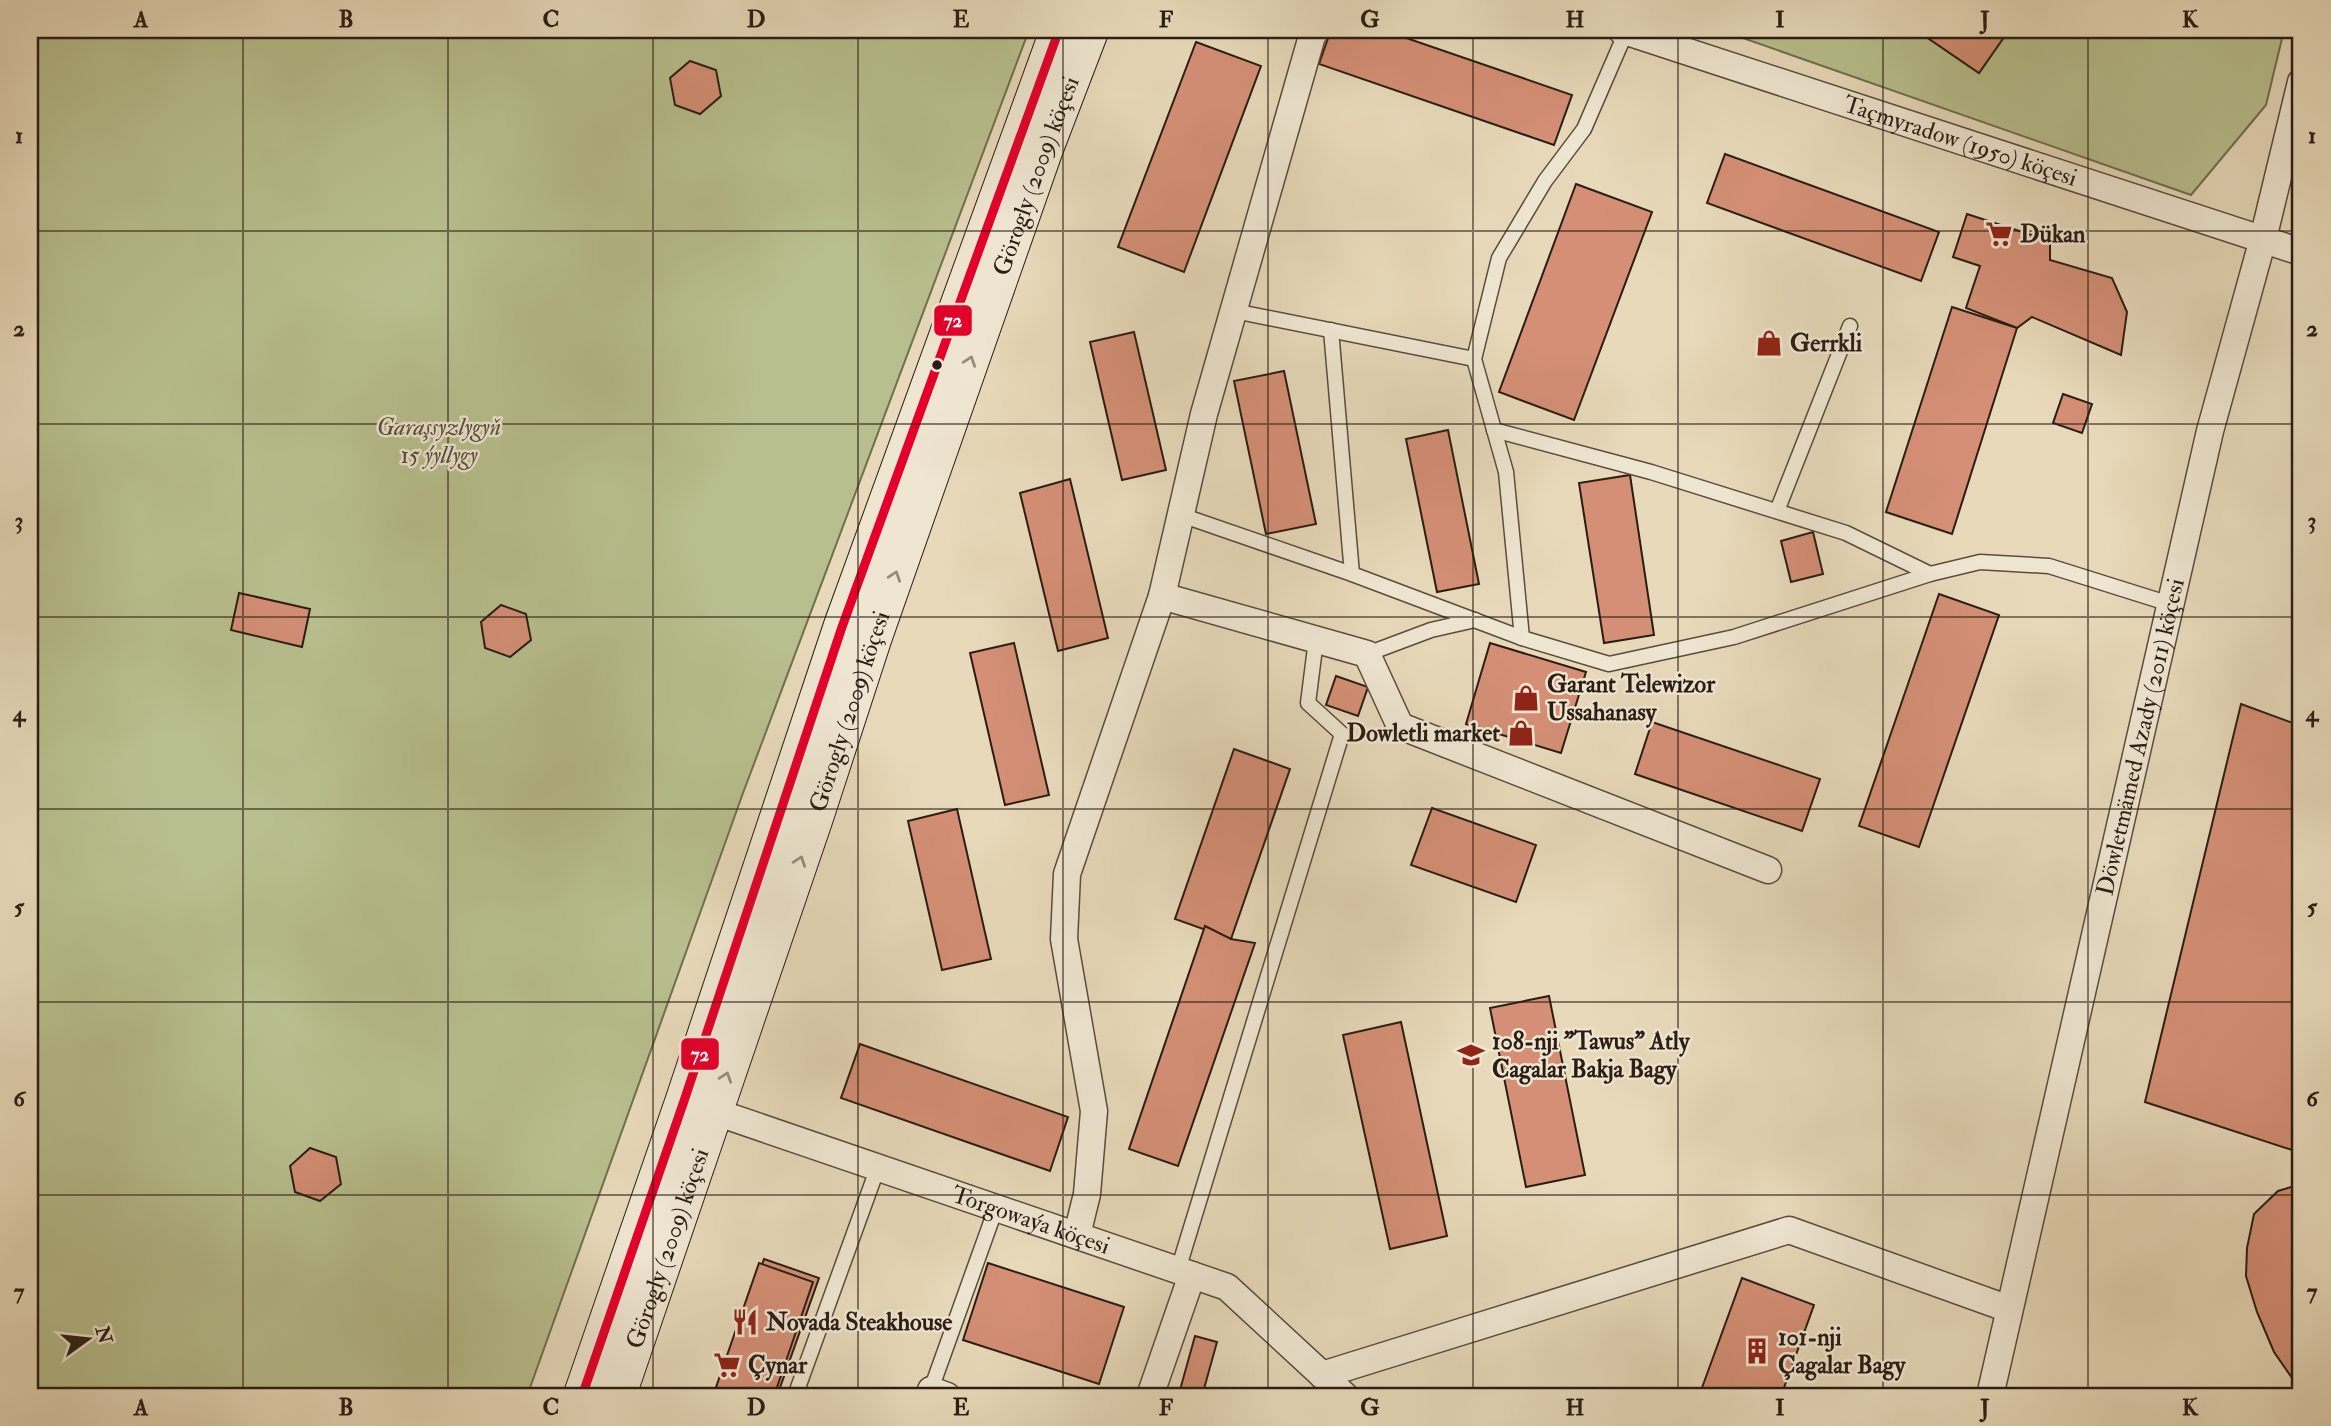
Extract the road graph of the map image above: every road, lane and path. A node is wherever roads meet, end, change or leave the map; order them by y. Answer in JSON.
{"nodes":[{"id":1,"x":1059,"y":30,"type":"edge"},
{"id":2,"x":1090,"y":30,"type":"edge"},
{"id":3,"x":1316,"y":30,"type":"edge"},
{"id":4,"x":1624,"y":31,"type":"edge"},
{"id":5,"x":2301,"y":82,"type":"edge"},
{"id":6,"x":2263,"y":239,"type":"junction"},
{"id":7,"x":2301,"y":252,"type":"edge"},
{"id":8,"x":1234,"y":311,"type":"junction"},
{"id":9,"x":1850,"y":326,"type":"dead end"},
{"id":10,"x":1331,"y":330,"type":"junction"},
{"id":11,"x":1474,"y":359,"type":"junction"},
{"id":12,"x":1494,"y":430,"type":"junction"},
{"id":13,"x":1777,"y":511,"type":"junction"},
{"id":14,"x":1181,"y":515,"type":"junction"},
{"id":15,"x":1352,"y":574,"type":"junction"},
{"id":16,"x":1930,"y":574,"type":"junction"},
{"id":17,"x":1162,"y":596,"type":"junction"},
{"id":18,"x":2170,"y":604,"type":"junction"},
{"id":19,"x":1475,"y":620,"type":"junction"},
{"id":20,"x":1522,"y":638,"type":"junction"},
{"id":21,"x":1316,"y":640,"type":"junction"},
{"id":22,"x":1367,"y":654,"type":"junction"},
{"id":23,"x":1768,"y":870,"type":"dead end"},
{"id":24,"x":699,"y":1106,"type":"junction"},
{"id":25,"x":878,"y":1167,"type":"junction"},
{"id":26,"x":996,"y":1208,"type":"junction"},
{"id":27,"x":1077,"y":1236,"type":"junction"},
{"id":28,"x":1185,"y":1272,"type":"junction"},
{"id":29,"x":2009,"y":1309,"type":"junction"},
{"id":30,"x":1334,"y":1389,"type":"edge"},
{"id":31,"x":935,"y":1394,"type":"edge"},
{"id":32,"x":582,"y":1396,"type":"edge"},
{"id":33,"x":617,"y":1396,"type":"edge"},
{"id":34,"x":795,"y":1396,"type":"edge"},
{"id":35,"x":1150,"y":1396,"type":"edge"},
{"id":36,"x":1990,"y":1396,"type":"edge"}],
"edges":[{"from":1,"to":24,"type":"street","name":"Görogly (2009) köçesi"},
{"from":24,"to":2,"type":"street","name":"Görogly (2009) köçesi","one_way":true},
{"from":3,"to":8,"type":"street"},
{"from":4,"to":6,"type":"street","name":"Taçmyradow (1950) köçesi"},
{"from":4,"to":11,"type":"lane"},
{"from":5,"to":6,"type":"street","name":"Döwletmämed Azady (2011) köçesi"},
{"from":6,"to":7,"type":"street","name":"Taçmyradow (1950) köçesi"},
{"from":6,"to":18,"type":"street","name":"Döwletmämed Azady (2011) köçesi"},
{"from":8,"to":10,"type":"lane"},
{"from":8,"to":14,"type":"street"},
{"from":9,"to":13,"type":"lane"},
{"from":10,"to":11,"type":"lane"},
{"from":10,"to":15,"type":"lane"},
{"from":11,"to":12,"type":"lane"},
{"from":12,"to":13,"type":"lane"},
{"from":12,"to":20,"type":"lane"},
{"from":13,"to":16,"type":"lane"},
{"from":14,"to":15,"type":"lane"},
{"from":14,"to":17,"type":"street"},
{"from":15,"to":19,"type":"lane"},
{"from":16,"to":18,"type":"lane"},
{"from":16,"to":20,"type":"lane"},
{"from":17,"to":21,"type":"street"},
{"from":17,"to":27,"type":"street"},
{"from":18,"to":29,"type":"street","name":"Döwletmämed Azady (2011) köçesi"},
{"from":19,"to":20,"type":"lane"},
{"from":19,"to":22,"type":"lane"},
{"from":21,"to":22,"type":"street"},
{"from":21,"to":28,"type":"lane"},
{"from":22,"to":23,"type":"street"},
{"from":24,"to":25,"type":"street","name":"Torgowaýa köçesi"},
{"from":24,"to":32,"type":"street","name":"Görogly (2009) köçesi"},
{"from":24,"to":33,"type":"street","name":"Görogly (2009) köçesi"},
{"from":25,"to":26,"type":"street","name":"Torgowaýa köçesi"},
{"from":25,"to":34,"type":"lane"},
{"from":26,"to":27,"type":"street","name":"Torgowaýa köçesi"},
{"from":26,"to":31,"type":"lane"},
{"from":27,"to":28,"type":"street","name":"Torgowaýa köçesi"},
{"from":28,"to":30,"type":"street","name":"Torgowaýa köçesi"},
{"from":28,"to":35,"type":"street"},
{"from":29,"to":30,"type":"street"},
{"from":29,"to":36,"type":"street","name":"Döwletmämed Azady (2011) köçesi"}]}
